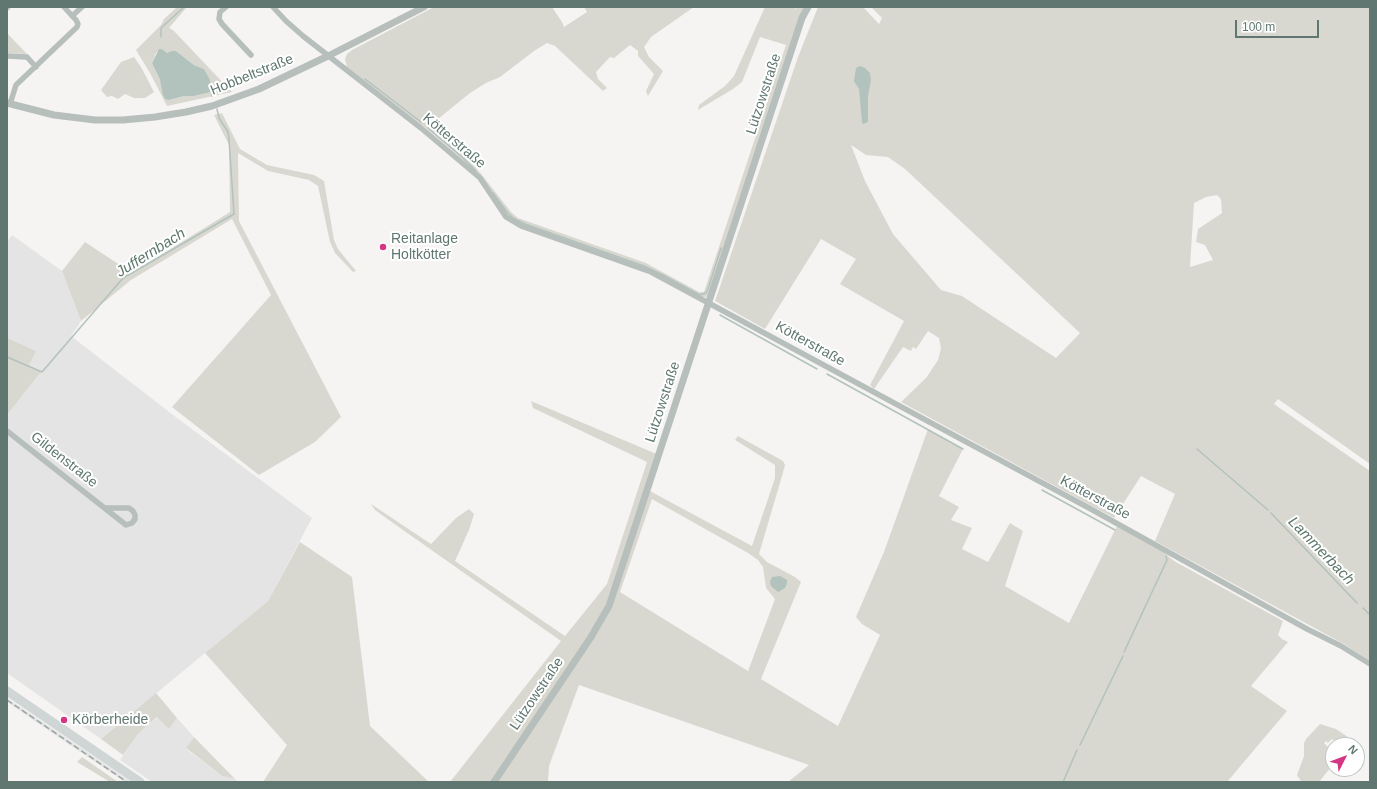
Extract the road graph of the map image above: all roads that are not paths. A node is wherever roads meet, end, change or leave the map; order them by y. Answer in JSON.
{"nodes":[{"id":1,"x":64,"y":7,"type":"edge"},
{"id":2,"x":82,"y":7,"type":"edge"},
{"id":3,"x":226,"y":7,"type":"edge"},
{"id":4,"x":273,"y":7,"type":"edge"},
{"id":5,"x":424,"y":7,"type":"edge"},
{"id":6,"x":808,"y":7,"type":"edge"},
{"id":7,"x":72,"y":16,"type":"junction"},
{"id":8,"x":251,"y":55,"type":"dead end"},
{"id":9,"x":7,"y":56,"type":"edge"},
{"id":10,"x":328,"y":56,"type":"junction"},
{"id":11,"x":36,"y":67,"type":"junction"},
{"id":12,"x":8,"y":104,"type":"edge"},
{"id":13,"x":709,"y":303,"type":"junction"},
{"id":14,"x":7,"y":430,"type":"edge"},
{"id":15,"x":106,"y":508,"type":"junction"},
{"id":16,"x":1370,"y":664,"type":"edge"},
{"id":17,"x":7,"y":691,"type":"edge"},
{"id":18,"x":140,"y":782,"type":"edge"},
{"id":19,"x":494,"y":782,"type":"edge"}],
"edges":[{"from":1,"to":7,"type":"street"},
{"from":2,"to":7,"type":"street"},
{"from":3,"to":8,"type":"street"},
{"from":4,"to":10,"type":"street","name":"Kötterstraße"},
{"from":5,"to":10,"type":"street","name":"Hobbeltstraße"},
{"from":6,"to":13,"type":"street","name":"Lützowstraße"},
{"from":7,"to":11,"type":"street"},
{"from":9,"to":11,"type":"street"},
{"from":10,"to":12,"type":"street","name":"Hobbeltstraße"},
{"from":10,"to":13,"type":"street","name":"Kötterstraße"},
{"from":11,"to":12,"type":"street"},
{"from":13,"to":16,"type":"street","name":"Kötterstraße"},
{"from":13,"to":19,"type":"street","name":"Lützowstraße"},
{"from":14,"to":15,"type":"street","name":"Gildenstraße"},
{"from":15,"to":15,"type":"street","name":"Gildenstraße"},
{"from":17,"to":18,"type":"main road"}]}
